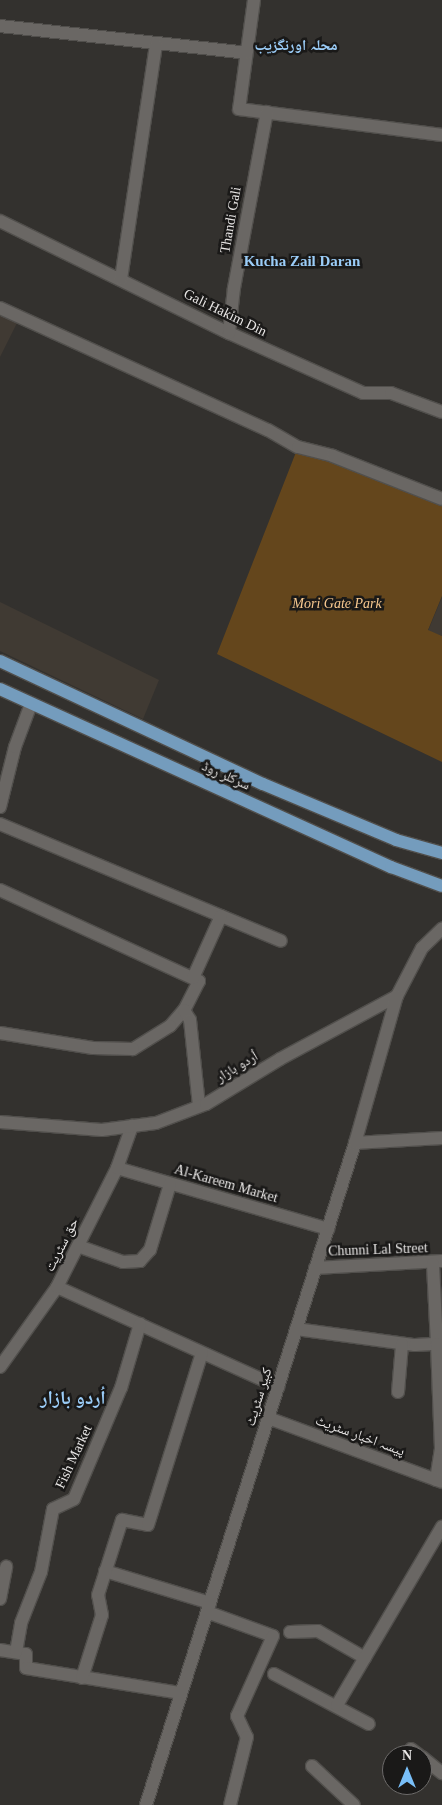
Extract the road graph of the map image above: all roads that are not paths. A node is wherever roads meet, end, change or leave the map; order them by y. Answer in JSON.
{"nodes":[{"id":1,"x":254,"y":0,"type":"edge"},
{"id":2,"x":0,"y":26,"type":"edge"},
{"id":3,"x":156,"y":45,"type":"junction"},
{"id":4,"x":247,"y":53,"type":"junction"},
{"id":5,"x":267,"y":112,"type":"junction"},
{"id":6,"x":442,"y":136,"type":"edge"},
{"id":7,"x":0,"y":221,"type":"edge"},
{"id":8,"x":121,"y":278,"type":"junction"},
{"id":9,"x":0,"y":308,"type":"edge"},
{"id":10,"x":229,"y":334,"type":"junction"},
{"id":11,"x":442,"y":412,"type":"edge"},
{"id":12,"x":442,"y":500,"type":"edge"},
{"id":13,"x":0,"y":661,"type":"edge"},
{"id":14,"x":0,"y":690,"type":"edge"},
{"id":15,"x":31,"y":704,"type":"junction"},
{"id":16,"x":0,"y":807,"type":"edge"},
{"id":17,"x":0,"y":824,"type":"edge"},
{"id":18,"x":442,"y":853,"type":"edge"},
{"id":19,"x":442,"y":886,"type":"edge"},
{"id":20,"x":0,"y":890,"type":"edge"},
{"id":21,"x":221,"y":916,"type":"junction"},
{"id":22,"x":442,"y":929,"type":"edge"},
{"id":23,"x":281,"y":940,"type":"dead end"},
{"id":24,"x":193,"y":978,"type":"junction"},
{"id":25,"x":397,"y":996,"type":"junction"},
{"id":26,"x":184,"y":1010,"type":"junction"},
{"id":27,"x":0,"y":1033,"type":"edge"},
{"id":28,"x":199,"y":1106,"type":"junction"},
{"id":29,"x":0,"y":1122,"type":"edge"},
{"id":30,"x":132,"y":1126,"type":"junction"},
{"id":31,"x":442,"y":1138,"type":"edge"},
{"id":32,"x":355,"y":1142,"type":"junction"},
{"id":33,"x":117,"y":1168,"type":"junction"},
{"id":34,"x":170,"y":1184,"type":"junction"},
{"id":35,"x":328,"y":1229,"type":"junction"},
{"id":36,"x":78,"y":1246,"type":"junction"},
{"id":37,"x":437,"y":1263,"type":"edge"},
{"id":38,"x":315,"y":1268,"type":"junction"},
{"id":39,"x":57,"y":1287,"type":"junction"},
{"id":40,"x":140,"y":1324,"type":"junction"},
{"id":41,"x":296,"y":1329,"type":"junction"},
{"id":42,"x":402,"y":1344,"type":"junction"},
{"id":43,"x":438,"y":1344,"type":"junction"},
{"id":44,"x":202,"y":1352,"type":"junction"},
{"id":45,"x":0,"y":1367,"type":"edge"},
{"id":46,"x":278,"y":1387,"type":"junction"},
{"id":47,"x":398,"y":1392,"type":"dead end"},
{"id":48,"x":268,"y":1418,"type":"junction"},
{"id":49,"x":439,"y":1481,"type":"edge"},
{"id":50,"x":442,"y":1526,"type":"edge"},
{"id":51,"x":6,"y":1567,"type":"dead end"},
{"id":52,"x":105,"y":1572,"type":"junction"},
{"id":53,"x":0,"y":1599,"type":"edge"},
{"id":54,"x":208,"y":1607,"type":"junction"},
{"id":55,"x":290,"y":1632,"type":"dead end"},
{"id":56,"x":0,"y":1650,"type":"edge"},
{"id":57,"x":16,"y":1652,"type":"junction"},
{"id":58,"x":365,"y":1658,"type":"junction"},
{"id":59,"x":274,"y":1674,"type":"dead end"},
{"id":60,"x":82,"y":1678,"type":"junction"},
{"id":61,"x":181,"y":1693,"type":"junction"},
{"id":62,"x":337,"y":1704,"type":"junction"},
{"id":63,"x":369,"y":1724,"type":"dead end"},
{"id":64,"x":432,"y":1765,"type":"edge"},
{"id":65,"x":312,"y":1766,"type":"dead end"},
{"id":66,"x":442,"y":1773,"type":"edge"},
{"id":67,"x":146,"y":1805,"type":"edge"},
{"id":68,"x":230,"y":1805,"type":"edge"},
{"id":69,"x":354,"y":1805,"type":"edge"}],
"edges":[{"from":1,"to":4,"type":"street"},
{"from":2,"to":3,"type":"street"},
{"from":3,"to":4,"type":"street"},
{"from":3,"to":8,"type":"street"},
{"from":4,"to":5,"type":"street"},
{"from":5,"to":6,"type":"street"},
{"from":5,"to":10,"type":"street","name":"Thandi Gali"},
{"from":7,"to":8,"type":"street","name":"Gali Hakim Din"},
{"from":8,"to":10,"type":"street","name":"Gali Hakim Din"},
{"from":9,"to":12,"type":"street"},
{"from":10,"to":11,"type":"street","name":"Gali Hakim Din"},
{"from":13,"to":18,"type":"main road","name":"سرکلر روڈ"},
{"from":14,"to":15,"type":"main road","name":"سرکلر روڈ"},
{"from":15,"to":16,"type":"street"},
{"from":15,"to":19,"type":"main road","name":"سرکلر روڈ"},
{"from":17,"to":21,"type":"street"},
{"from":20,"to":24,"type":"street"},
{"from":21,"to":23,"type":"street"},
{"from":21,"to":24,"type":"street"},
{"from":22,"to":25,"type":"street"},
{"from":24,"to":26,"type":"street"},
{"from":25,"to":28,"type":"street","name":"اُردو بازار"},
{"from":25,"to":32,"type":"street","name":"کبیر سٹریٹ"},
{"from":26,"to":27,"type":"street"},
{"from":26,"to":28,"type":"street"},
{"from":28,"to":30,"type":"street","name":"اُردو بازار"},
{"from":29,"to":30,"type":"street","name":"اُردو بازار"},
{"from":30,"to":33,"type":"street","name":"حق سٹریت"},
{"from":31,"to":32,"type":"street"},
{"from":32,"to":35,"type":"street","name":"کبیر سٹریٹ"},
{"from":33,"to":34,"type":"street","name":"Al-Kareem Market"},
{"from":33,"to":36,"type":"street","name":"حق سٹریت"},
{"from":34,"to":35,"type":"street","name":"Al-Kareem Market"},
{"from":34,"to":36,"type":"street"},
{"from":35,"to":38,"type":"street","name":"کبیر سٹریٹ"},
{"from":36,"to":39,"type":"street","name":"حق سٹریت"},
{"from":37,"to":38,"type":"street","name":"Chunni Lal Street"},
{"from":37,"to":43,"type":"street"},
{"from":38,"to":41,"type":"street","name":"کبیر سٹریٹ"},
{"from":39,"to":40,"type":"street"},
{"from":39,"to":45,"type":"street","name":"حق سٹریت"},
{"from":40,"to":44,"type":"street"},
{"from":40,"to":57,"type":"street","name":"Fish Market"},
{"from":41,"to":42,"type":"street"},
{"from":41,"to":46,"type":"street","name":"کبیر سٹریٹ"},
{"from":42,"to":43,"type":"street"},
{"from":42,"to":47,"type":"street"},
{"from":43,"to":49,"type":"street"},
{"from":44,"to":46,"type":"street"},
{"from":44,"to":52,"type":"street"},
{"from":46,"to":48,"type":"street","name":"کبیر سٹریٹ"},
{"from":48,"to":49,"type":"street","name":"پیسہ اخبار سٹریٹ"},
{"from":48,"to":54,"type":"street","name":"کبیر سٹریٹ"},
{"from":50,"to":58,"type":"street"},
{"from":51,"to":53,"type":"street"},
{"from":52,"to":54,"type":"street"},
{"from":52,"to":60,"type":"street"},
{"from":54,"to":61,"type":"street","name":"کبیر سٹریٹ"},
{"from":54,"to":68,"type":"street"},
{"from":55,"to":58,"type":"street"},
{"from":56,"to":57,"type":"street"},
{"from":57,"to":60,"type":"street"},
{"from":58,"to":62,"type":"street"},
{"from":59,"to":62,"type":"street"},
{"from":60,"to":61,"type":"street"},
{"from":61,"to":67,"type":"street","name":"کبیر سٹریٹ"},
{"from":62,"to":63,"type":"street"},
{"from":64,"to":66,"type":"street"},
{"from":65,"to":69,"type":"street"}]}
